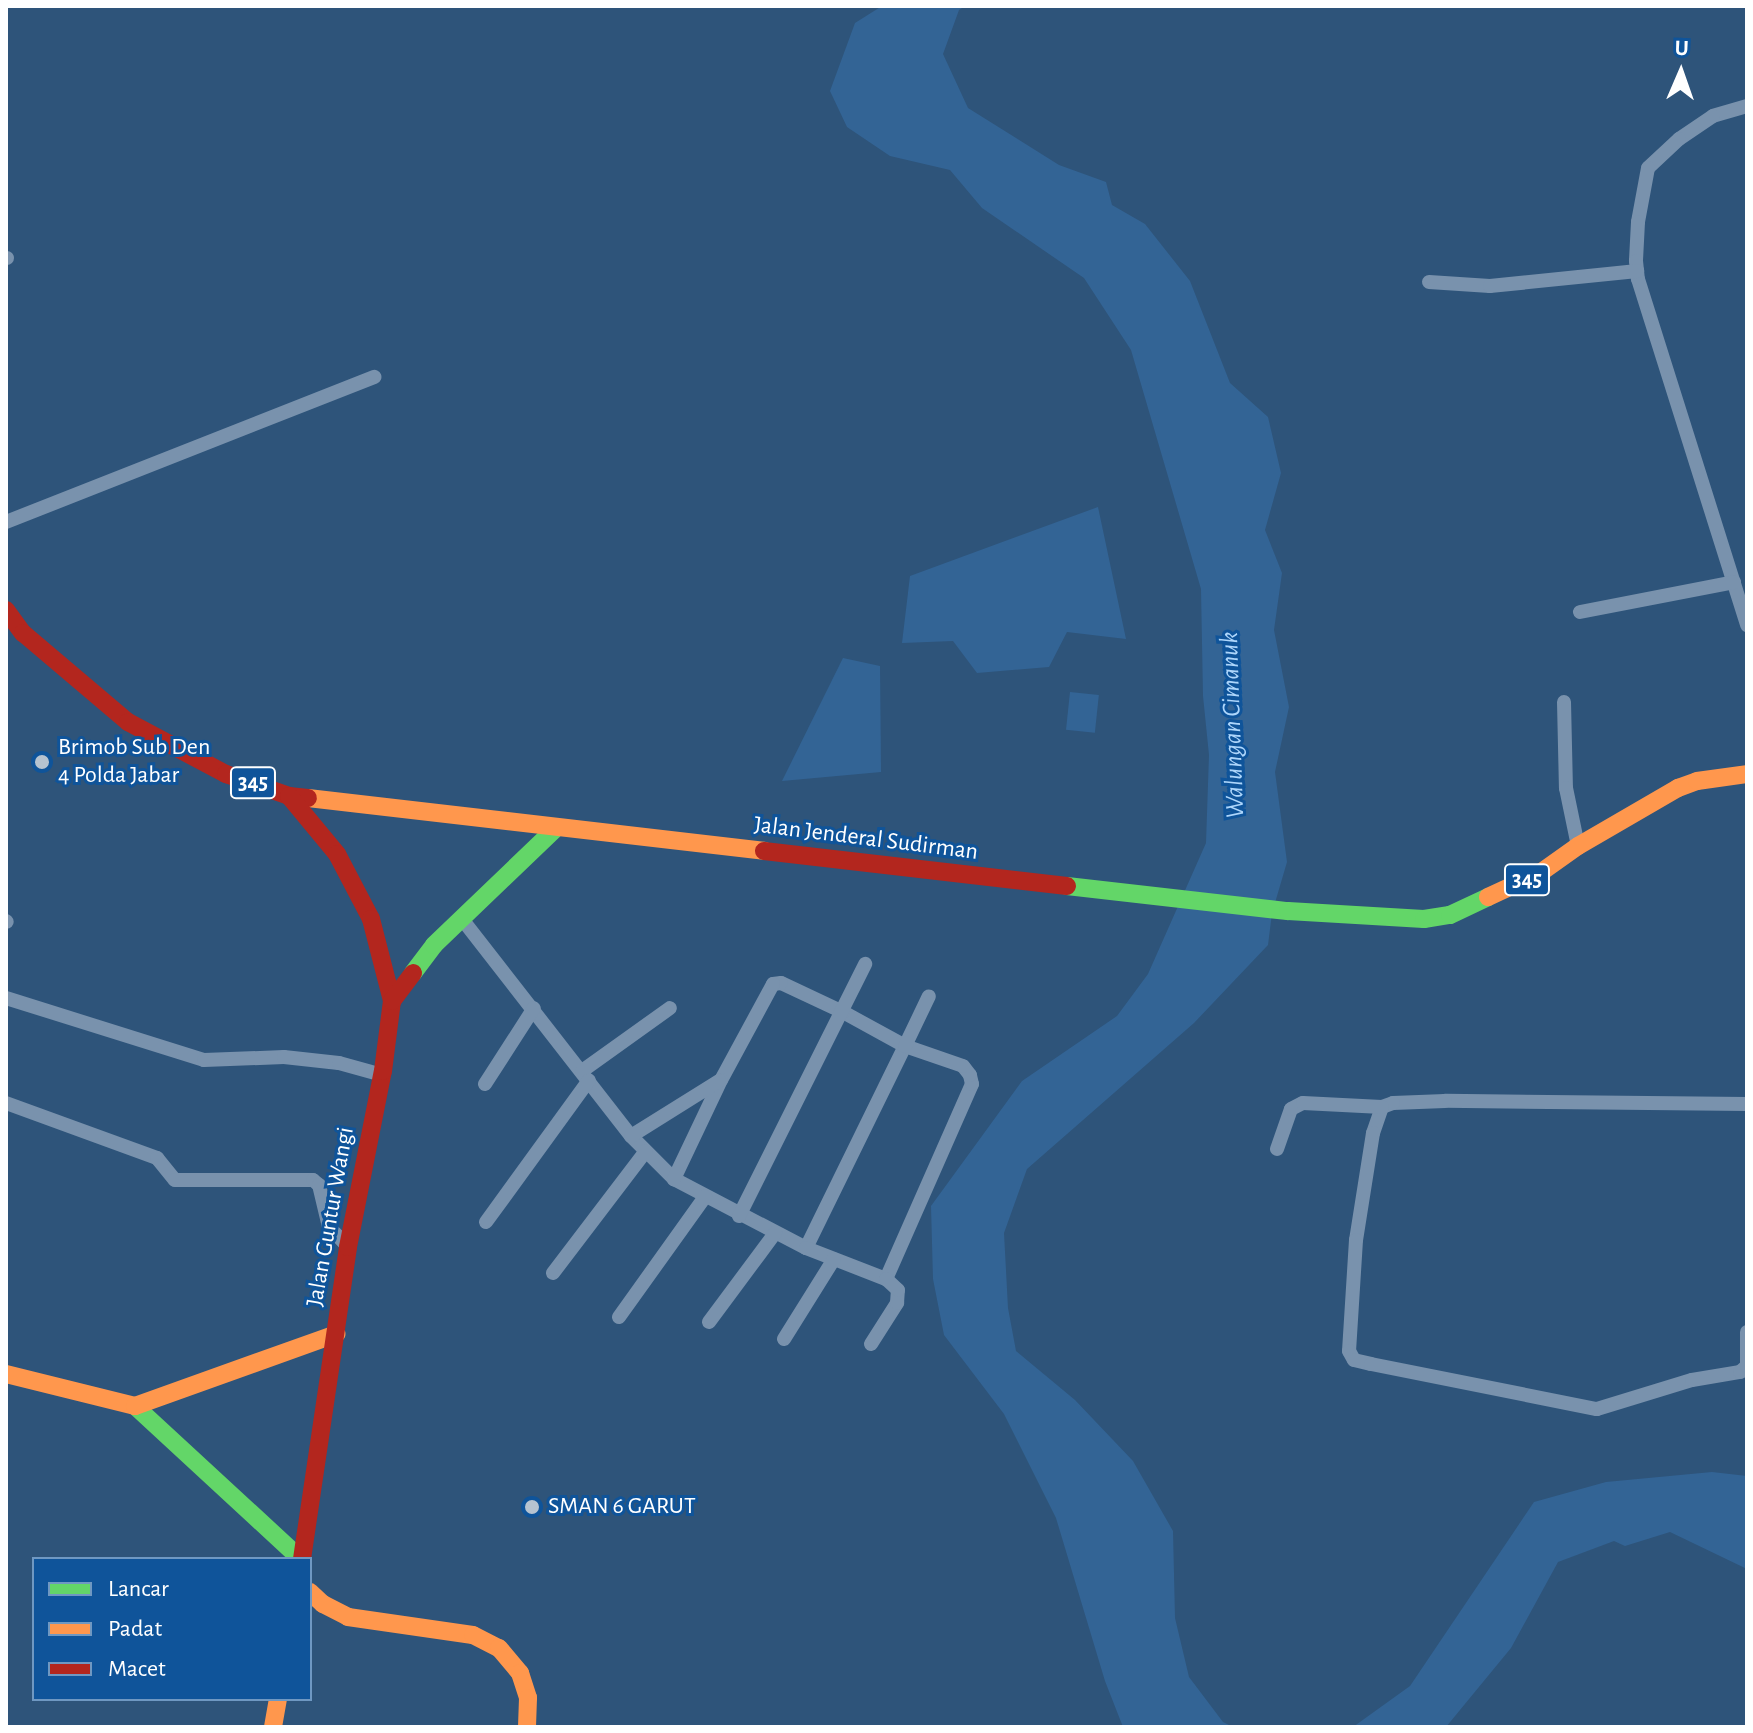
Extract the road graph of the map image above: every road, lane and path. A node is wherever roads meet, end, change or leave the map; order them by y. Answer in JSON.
{"nodes":[{"id":1,"x":1747,"y":106,"type":"edge"},
{"id":2,"x":1637,"y":271,"type":"junction"},
{"id":3,"x":1429,"y":282,"type":"dead end"},
{"id":4,"x":374,"y":377,"type":"dead end"},
{"id":5,"x":6,"y":522,"type":"edge"},
{"id":6,"x":1734,"y":582,"type":"junction"},
{"id":7,"x":6,"y":610,"type":"edge"},
{"id":8,"x":1580,"y":612,"type":"dead end"},
{"id":9,"x":1747,"y":625,"type":"edge"},
{"id":10,"x":1564,"y":702,"type":"dead end"},
{"id":11,"x":1747,"y":774,"type":"edge"},
{"id":12,"x":289,"y":796,"type":"junction"},
{"id":13,"x":555,"y":829,"type":"junction"},
{"id":14,"x":1578,"y":846,"type":"junction"},
{"id":15,"x":462,"y":919,"type":"junction"},
{"id":16,"x":865,"y":964,"type":"dead end"},
{"id":17,"x":929,"y":996,"type":"dead end"},
{"id":18,"x":6,"y":998,"type":"edge"},
{"id":19,"x":392,"y":1001,"type":"junction"},
{"id":20,"x":534,"y":1008,"type":"junction"},
{"id":21,"x":670,"y":1008,"type":"dead end"},
{"id":22,"x":843,"y":1012,"type":"junction"},
{"id":23,"x":905,"y":1046,"type":"junction"},
{"id":24,"x":382,"y":1075,"type":"junction"},
{"id":25,"x":586,"y":1076,"type":"junction"},
{"id":26,"x":721,"y":1080,"type":"junction"},
{"id":27,"x":485,"y":1084,"type":"dead end"},
{"id":28,"x":6,"y":1103,"type":"edge"},
{"id":29,"x":1747,"y":1104,"type":"edge"},
{"id":30,"x":1382,"y":1107,"type":"junction"},
{"id":31,"x":631,"y":1136,"type":"junction"},
{"id":32,"x":1277,"y":1149,"type":"dead end"},
{"id":33,"x":646,"y":1151,"type":"junction"},
{"id":34,"x":674,"y":1179,"type":"junction"},
{"id":35,"x":705,"y":1197,"type":"junction"},
{"id":36,"x":739,"y":1216,"type":"junction"},
{"id":37,"x":486,"y":1222,"type":"dead end"},
{"id":38,"x":775,"y":1233,"type":"junction"},
{"id":39,"x":348,"y":1247,"type":"junction"},
{"id":40,"x":806,"y":1248,"type":"junction"},
{"id":41,"x":834,"y":1259,"type":"junction"},
{"id":42,"x":553,"y":1273,"type":"dead end"},
{"id":43,"x":886,"y":1279,"type":"junction"},
{"id":44,"x":619,"y":1317,"type":"dead end"},
{"id":45,"x":709,"y":1322,"type":"dead end"},
{"id":46,"x":1747,"y":1332,"type":"edge"},
{"id":47,"x":336,"y":1334,"type":"junction"},
{"id":48,"x":784,"y":1339,"type":"dead end"},
{"id":49,"x":871,"y":1344,"type":"dead end"},
{"id":50,"x":6,"y":1374,"type":"edge"},
{"id":51,"x":135,"y":1406,"type":"junction"},
{"id":52,"x":299,"y":1557,"type":"edge"},
{"id":53,"x":301,"y":1557,"type":"edge"},
{"id":54,"x":312,"y":1594,"type":"edge"},
{"id":55,"x":278,"y":1701,"type":"edge"},
{"id":56,"x":273,"y":1727,"type":"edge"},
{"id":57,"x":527,"y":1727,"type":"edge"}],
"edges":[{"from":1,"to":2,"type":"street"},
{"from":2,"to":3,"type":"street"},
{"from":2,"to":6,"type":"street"},
{"from":4,"to":5,"type":"street"},
{"from":6,"to":8,"type":"street"},
{"from":6,"to":9,"type":"street"},
{"from":7,"to":12,"type":"street","name":"Jalan Jenderal Sudirman","number":"345"},
{"from":10,"to":14,"type":"street"},
{"from":11,"to":14,"type":"street","name":"Jalan Jenderal Sudirman","number":"345"},
{"from":12,"to":13,"type":"street","name":"Jalan Jenderal Sudirman","number":"345"},
{"from":12,"to":19,"type":"street"},
{"from":13,"to":14,"type":"street","name":"Jalan Jenderal Sudirman","number":"345"},
{"from":13,"to":15,"type":"street","name":"Jalan Guntur Wangi"},
{"from":15,"to":19,"type":"street","name":"Jalan Guntur Wangi"},
{"from":15,"to":20,"type":"street"},
{"from":16,"to":22,"type":"street"},
{"from":17,"to":23,"type":"street"},
{"from":18,"to":24,"type":"street"},
{"from":19,"to":24,"type":"street","name":"Jalan Guntur Wangi"},
{"from":20,"to":25,"type":"street"},
{"from":20,"to":27,"type":"street"},
{"from":21,"to":25,"type":"street"},
{"from":22,"to":23,"type":"street"},
{"from":22,"to":26,"type":"street"},
{"from":22,"to":36,"type":"street"},
{"from":23,"to":40,"type":"street"},
{"from":23,"to":43,"type":"street"},
{"from":24,"to":39,"type":"street","name":"Jalan Guntur Wangi"},
{"from":25,"to":31,"type":"street"},
{"from":25,"to":37,"type":"street"},
{"from":26,"to":31,"type":"street"},
{"from":26,"to":34,"type":"street"},
{"from":28,"to":39,"type":"street"},
{"from":29,"to":30,"type":"street"},
{"from":30,"to":32,"type":"street"},
{"from":30,"to":46,"type":"street"},
{"from":31,"to":33,"type":"street"},
{"from":33,"to":34,"type":"street"},
{"from":33,"to":42,"type":"street"},
{"from":34,"to":35,"type":"street"},
{"from":35,"to":36,"type":"street"},
{"from":35,"to":44,"type":"street"},
{"from":36,"to":38,"type":"street"},
{"from":38,"to":40,"type":"street"},
{"from":38,"to":45,"type":"street"},
{"from":39,"to":47,"type":"street","name":"Jalan Guntur Wangi"},
{"from":40,"to":41,"type":"street"},
{"from":41,"to":43,"type":"street"},
{"from":41,"to":48,"type":"street"},
{"from":43,"to":49,"type":"street"},
{"from":47,"to":51,"type":"street","name":"Jalan Guntur Wangi"},
{"from":47,"to":53,"type":"street"},
{"from":50,"to":51,"type":"street"},
{"from":51,"to":52,"type":"street"},
{"from":54,"to":57,"type":"street"},
{"from":55,"to":56,"type":"street"}]}
